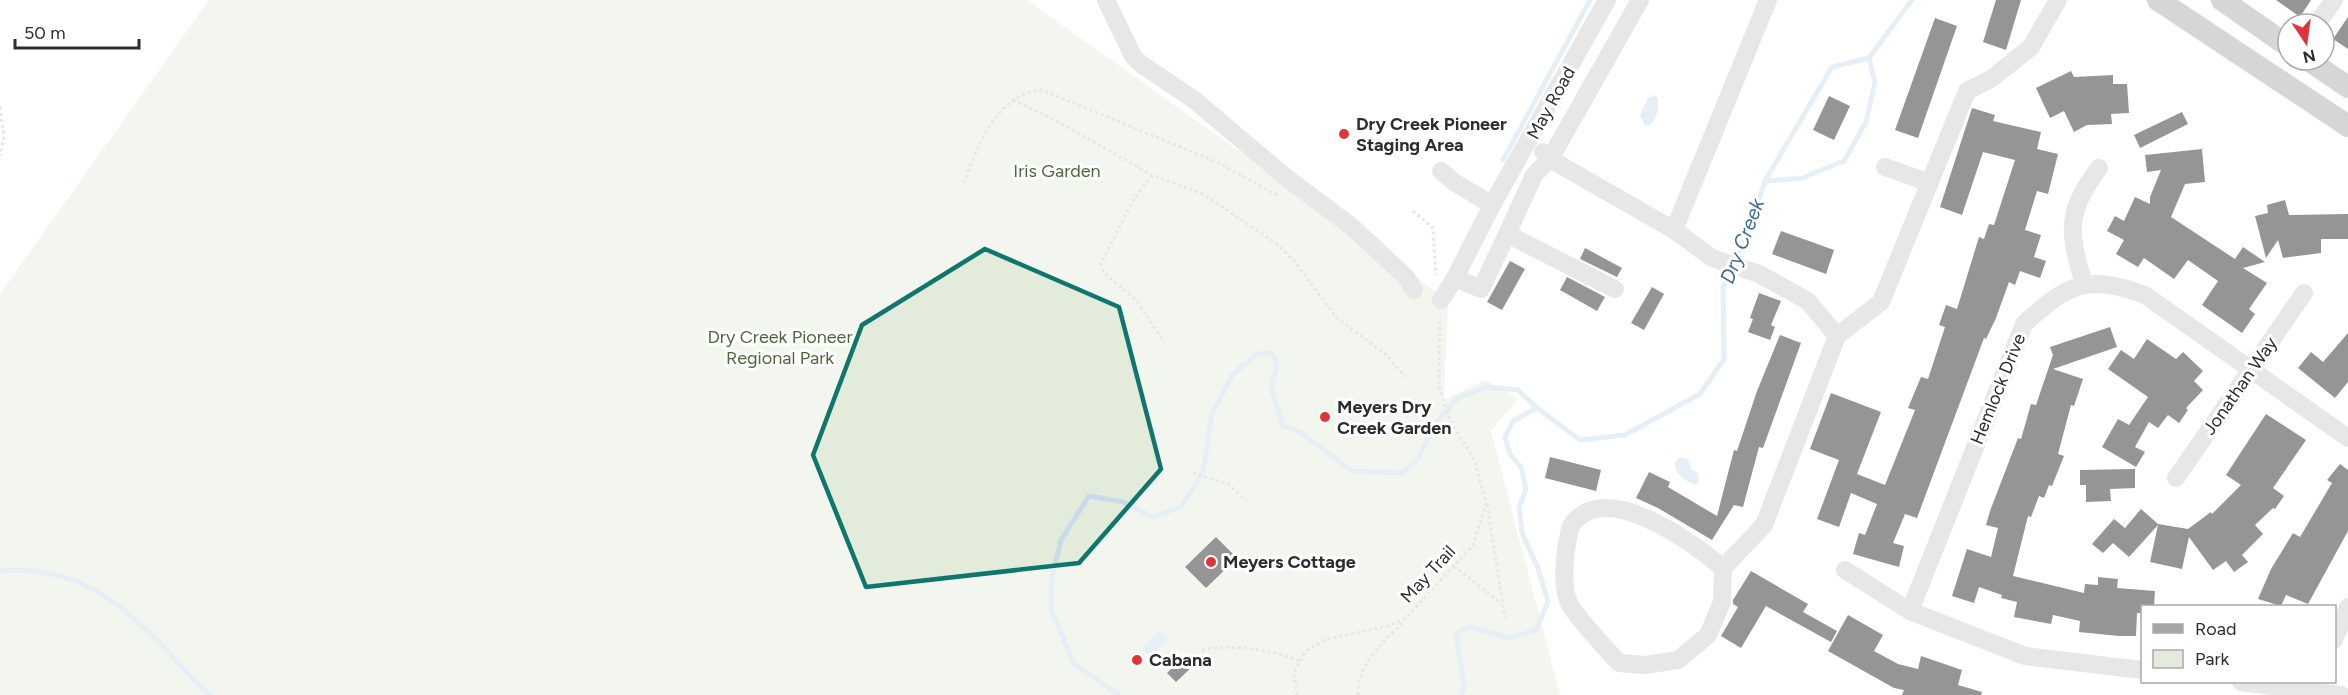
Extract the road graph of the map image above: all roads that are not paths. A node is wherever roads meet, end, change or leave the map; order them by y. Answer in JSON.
{"nodes":[{"id":1,"x":1106,"y":0,"type":"edge"},
{"id":2,"x":1607,"y":0,"type":"edge"},
{"id":3,"x":1640,"y":0,"type":"edge"},
{"id":4,"x":1768,"y":0,"type":"edge"},
{"id":5,"x":2058,"y":0,"type":"edge"},
{"id":6,"x":2158,"y":0,"type":"edge"},
{"id":7,"x":2222,"y":0,"type":"edge"},
{"id":8,"x":2276,"y":38,"type":"edge"},
{"id":9,"x":2326,"y":72,"type":"edge"},
{"id":10,"x":2348,"y":87,"type":"edge"},
{"id":11,"x":2348,"y":126,"type":"edge"},
{"id":12,"x":1528,"y":145,"type":"junction"},
{"id":13,"x":1550,"y":159,"type":"junction"},
{"id":14,"x":1885,"y":166,"type":"dead end"},
{"id":15,"x":2099,"y":168,"type":"dead end"},
{"id":16,"x":1441,"y":171,"type":"dead end"},
{"id":17,"x":1930,"y":183,"type":"junction"},
{"id":18,"x":1492,"y":205,"type":"junction"},
{"id":19,"x":1674,"y":230,"type":"junction"},
{"id":20,"x":1507,"y":234,"type":"junction"},
{"id":21,"x":1455,"y":278,"type":"junction"},
{"id":22,"x":2084,"y":283,"type":"junction"},
{"id":23,"x":1615,"y":288,"type":"dead end"},
{"id":24,"x":1414,"y":290,"type":"dead end"},
{"id":25,"x":2304,"y":293,"type":"dead end"},
{"id":26,"x":1441,"y":300,"type":"road end"},
{"id":27,"x":1837,"y":336,"type":"junction"},
{"id":28,"x":2252,"y":370,"type":"junction"},
{"id":29,"x":2348,"y":438,"type":"edge"},
{"id":30,"x":2176,"y":478,"type":"dead end"},
{"id":31,"x":1723,"y":568,"type":"junction"},
{"id":32,"x":1845,"y":570,"type":"dead end"},
{"id":33,"x":2348,"y":607,"type":"edge"},
{"id":34,"x":1910,"y":611,"type":"junction"},
{"id":35,"x":2336,"y":635,"type":"edge"},
{"id":36,"x":2141,"y":670,"type":"edge"},
{"id":37,"x":2260,"y":683,"type":"edge"},
{"id":38,"x":2319,"y":689,"type":"edge"},
{"id":39,"x":2342,"y":695,"type":"edge"}],
"edges":[{"from":1,"to":24,"type":"street"},
{"from":2,"to":12,"type":"street","name":"May Road"},
{"from":3,"to":13,"type":"street"},
{"from":4,"to":19,"type":"street"},
{"from":5,"to":17,"type":"street"},
{"from":6,"to":11,"type":"main road"},
{"from":7,"to":8,"type":"main road"},
{"from":9,"to":10,"type":"main road"},
{"from":12,"to":13,"type":"street"},
{"from":12,"to":18,"type":"street","name":"May Road"},
{"from":13,"to":19,"type":"street"},
{"from":13,"to":20,"type":"street"},
{"from":14,"to":17,"type":"street"},
{"from":15,"to":22,"type":"street"},
{"from":16,"to":18,"type":"street"},
{"from":17,"to":27,"type":"street"},
{"from":18,"to":21,"type":"street","name":"May Road"},
{"from":19,"to":27,"type":"street"},
{"from":20,"to":21,"type":"street"},
{"from":20,"to":23,"type":"street"},
{"from":21,"to":26,"type":"street","name":"May Road"},
{"from":22,"to":28,"type":"street","name":"Hemlock Drive"},
{"from":22,"to":34,"type":"street","name":"Hemlock Drive"},
{"from":25,"to":28,"type":"street","name":"Jonathan Way"},
{"from":27,"to":31,"type":"street"},
{"from":28,"to":29,"type":"street","name":"Hemlock Drive"},
{"from":28,"to":30,"type":"street","name":"Jonathan Way"},
{"from":31,"to":31,"type":"street"},
{"from":32,"to":34,"type":"street"},
{"from":33,"to":35,"type":"street"},
{"from":34,"to":36,"type":"street"},
{"from":37,"to":38,"type":"street"},
{"from":38,"to":39,"type":"street"}]}
